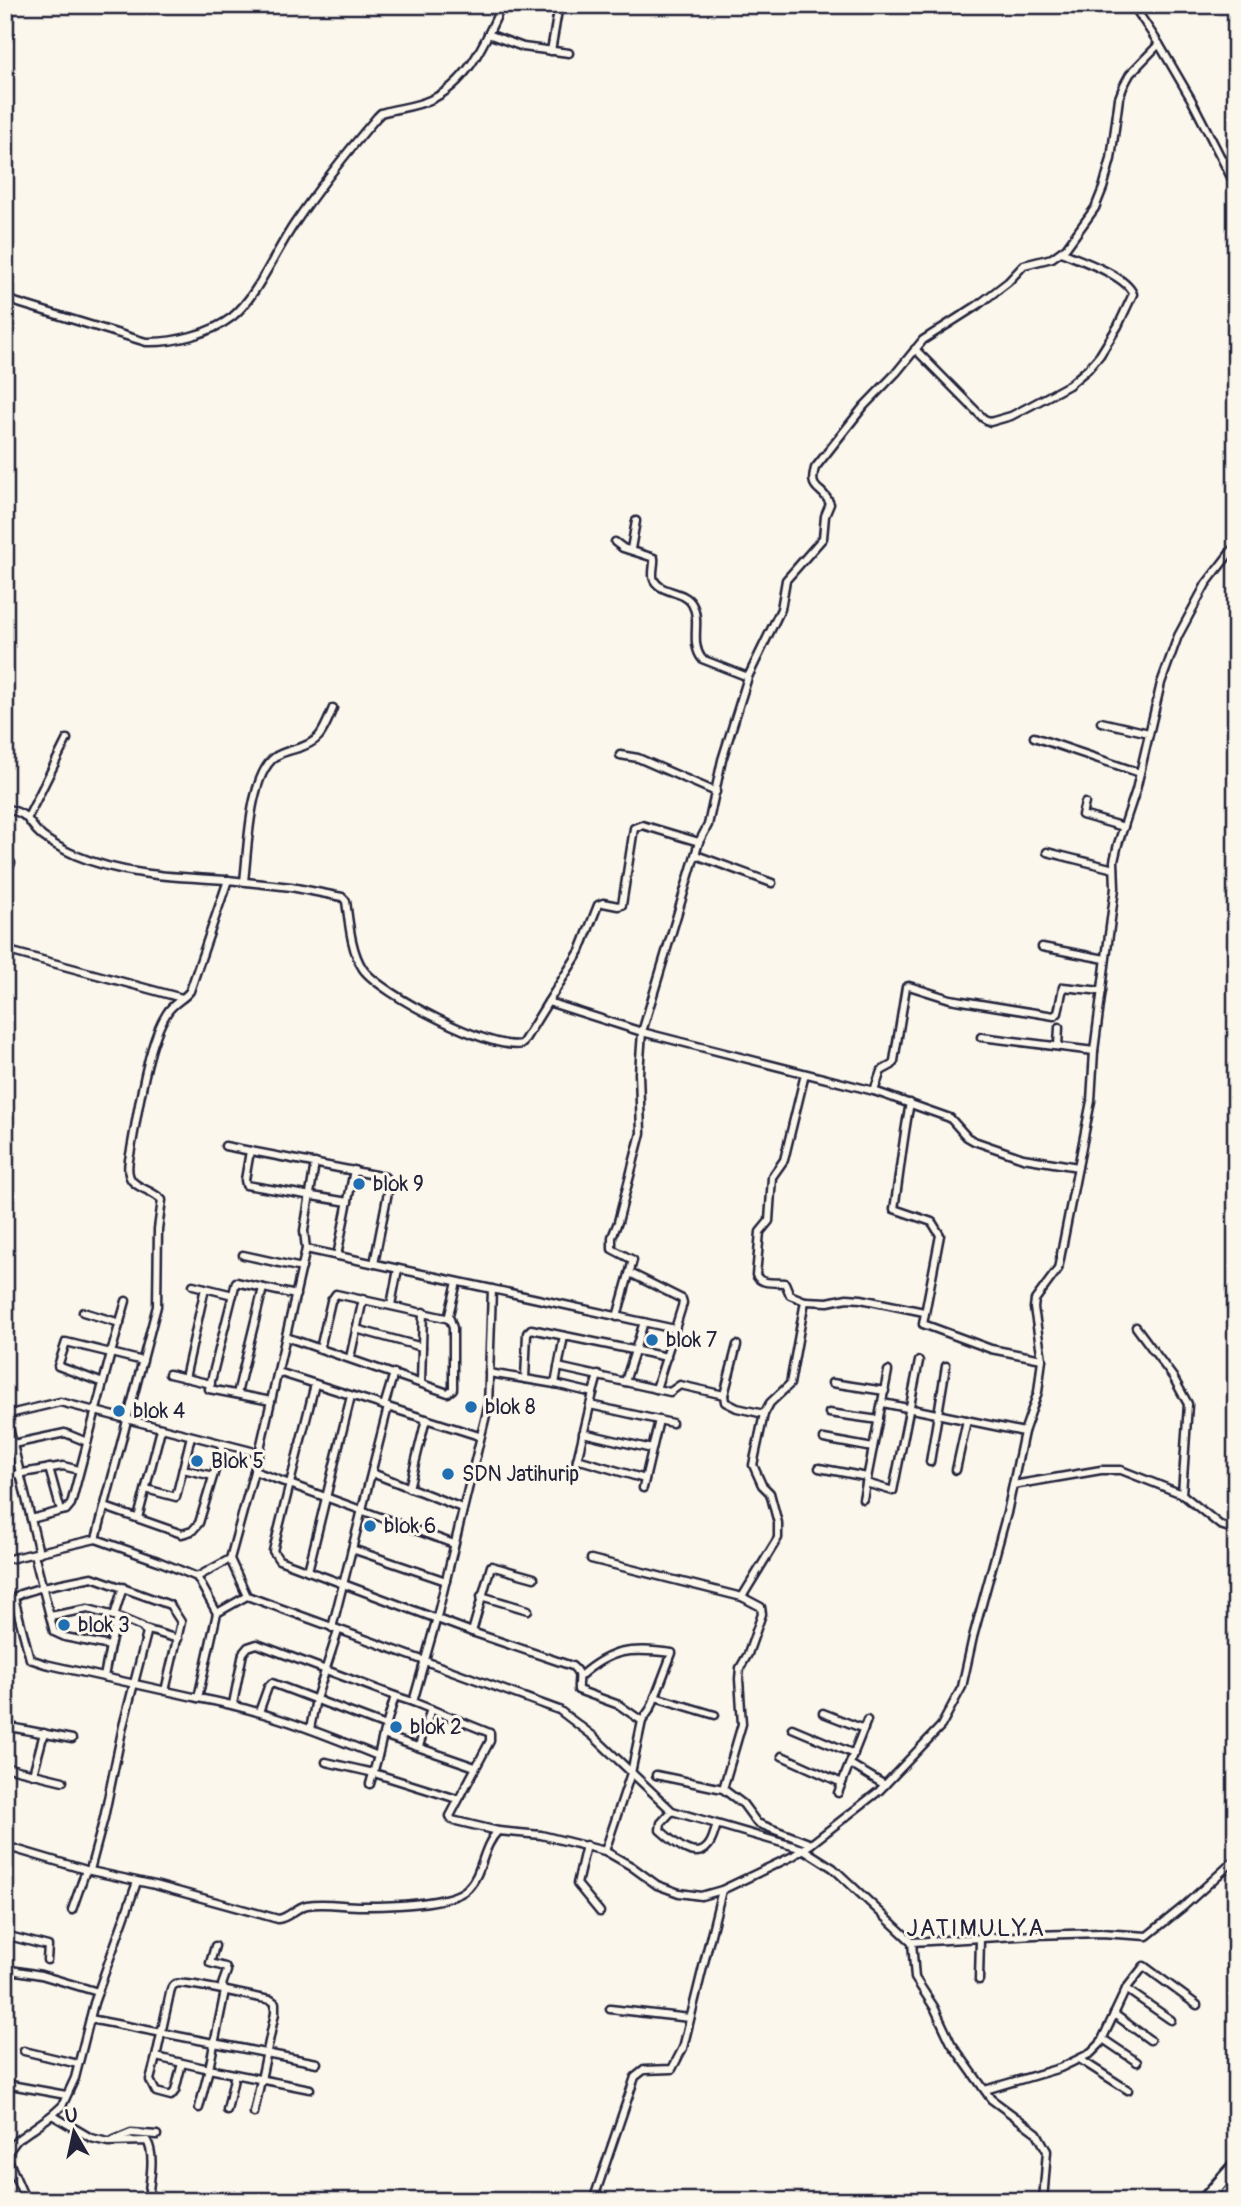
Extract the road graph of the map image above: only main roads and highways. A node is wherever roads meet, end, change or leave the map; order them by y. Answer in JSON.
{"nodes":[{"id":1,"x":1236,"y":2165,"type":"edge"},
{"id":2,"x":1236,"y":2185,"type":"edge"},
{"id":3,"x":1204,"y":2201,"type":"edge"},
{"id":4,"x":1222,"y":2201,"type":"edge"}],
"edges":[{"from":1,"to":3,"type":"highway"},
{"from":2,"to":4,"type":"highway"}]}
